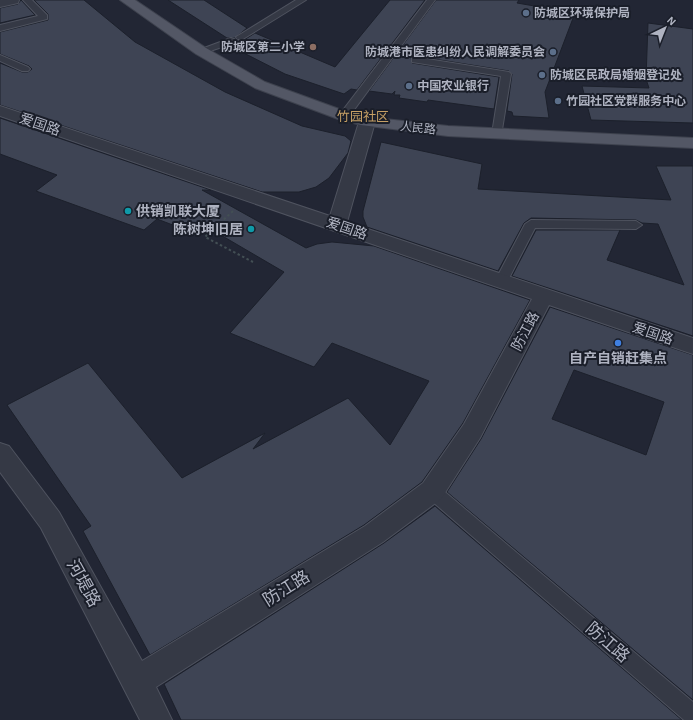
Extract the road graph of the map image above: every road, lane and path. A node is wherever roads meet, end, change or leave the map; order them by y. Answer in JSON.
{"nodes":[{"id":1,"x":13,"y":0,"type":"edge"},
{"id":2,"x":27,"y":0,"type":"edge"},
{"id":3,"x":126,"y":0,"type":"edge"},
{"id":4,"x":302,"y":0,"type":"edge"},
{"id":5,"x":431,"y":0,"type":"edge"},
{"id":6,"x":0,"y":3,"type":"edge"},
{"id":7,"x":0,"y":28,"type":"edge"},
{"id":8,"x":201,"y":51,"type":"junction"},
{"id":9,"x":0,"y":58,"type":"edge"},
{"id":10,"x":415,"y":60,"type":"dead end"},
{"id":11,"x":25,"y":69,"type":"dead end"},
{"id":12,"x":0,"y":110,"type":"edge"},
{"id":13,"x":344,"y":116,"type":"junction"},
{"id":14,"x":367,"y":122,"type":"junction"},
{"id":15,"x":497,"y":134,"type":"junction"},
{"id":16,"x":693,"y":143,"type":"edge"},
{"id":17,"x":249,"y":195,"type":"junction"},
{"id":18,"x":337,"y":225,"type":"junction"},
{"id":19,"x":636,"y":225,"type":"dead end"},
{"id":20,"x":253,"y":262,"type":"dead end"},
{"id":21,"x":502,"y":281,"type":"junction"},
{"id":22,"x":544,"y":296,"type":"junction"},
{"id":23,"x":693,"y":346,"type":"edge"},
{"id":24,"x":0,"y":453,"type":"edge"},
{"id":25,"x":432,"y":491,"type":"junction"},
{"id":26,"x":137,"y":681,"type":"junction"},
{"id":27,"x":693,"y":715,"type":"edge"},
{"id":28,"x":156,"y":720,"type":"edge"}],
"edges":[{"from":1,"to":6,"type":"street"},
{"from":2,"to":7,"type":"lane"},
{"from":3,"to":8,"type":"main road","name":"人民路"},
{"from":4,"to":8,"type":"lane"},
{"from":5,"to":13,"type":"lane"},
{"from":8,"to":13,"type":"main road","name":"人民路"},
{"from":9,"to":11,"type":"lane"},
{"from":10,"to":15,"type":"lane"},
{"from":12,"to":17,"type":"street","name":"爱国路"},
{"from":13,"to":14,"type":"main road","name":"人民路"},
{"from":14,"to":15,"type":"main road","name":"人民路"},
{"from":14,"to":18,"type":"street"},
{"from":15,"to":16,"type":"main road","name":"人民路"},
{"from":17,"to":18,"type":"street","name":"爱国路"},
{"from":17,"to":20,"type":"path"},
{"from":18,"to":21,"type":"street","name":"爱国路"},
{"from":19,"to":21,"type":"lane"},
{"from":21,"to":22,"type":"street","name":"爱国路"},
{"from":22,"to":23,"type":"street","name":"爱国路"},
{"from":22,"to":25,"type":"street","name":"防江路"},
{"from":24,"to":26,"type":"street","name":"河堤路"},
{"from":25,"to":26,"type":"street","name":"防江路"},
{"from":25,"to":27,"type":"lane","name":"防江路"},
{"from":26,"to":28,"type":"street","name":"河堤路"}]}
